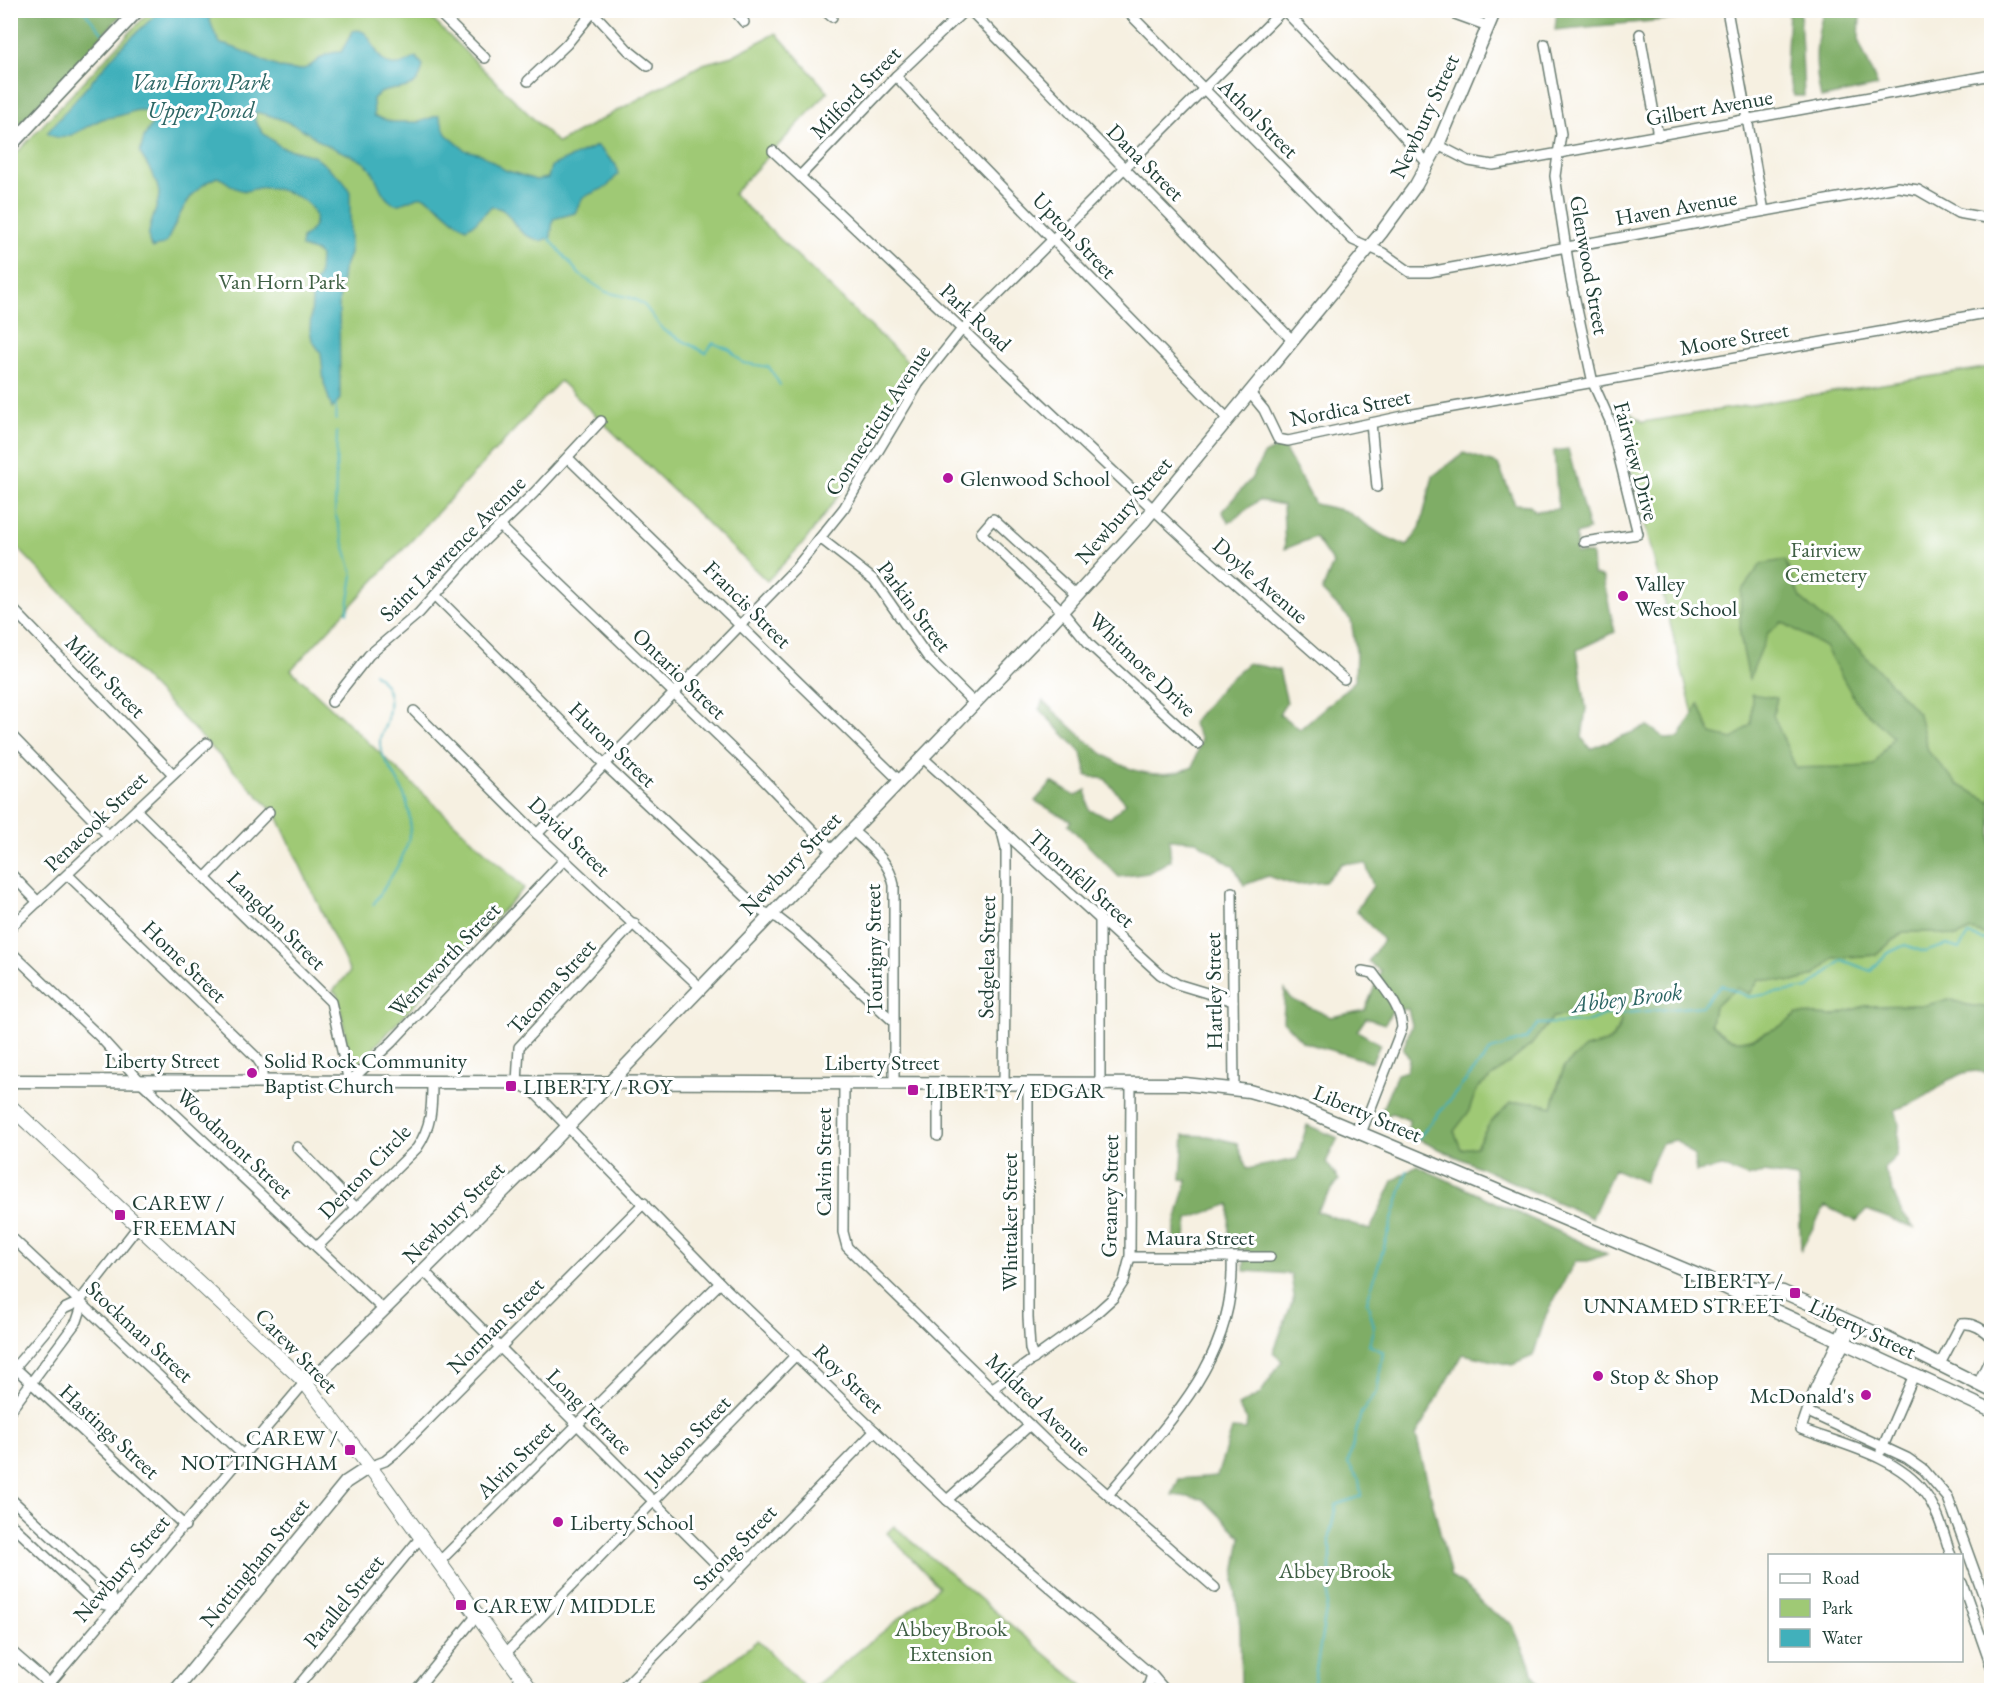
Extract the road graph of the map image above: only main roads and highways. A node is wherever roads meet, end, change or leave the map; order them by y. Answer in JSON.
{"nodes":[{"id":1,"x":138,"y":10,"type":"edge"},
{"id":2,"x":1495,"y":10,"type":"edge"},
{"id":3,"x":10,"y":146,"type":"edge"},
{"id":4,"x":10,"y":1080,"type":"edge"},
{"id":5,"x":609,"y":1084,"type":"junction"},
{"id":6,"x":10,"y":1106,"type":"edge"},
{"id":7,"x":1716,"y":1283,"type":"junction"},
{"id":8,"x":305,"y":1382,"type":"junction"},
{"id":9,"x":1992,"y":1391,"type":"edge"},
{"id":10,"x":1992,"y":1411,"type":"edge"},
{"id":11,"x":369,"y":1467,"type":"junction"},
{"id":12,"x":176,"y":1690,"type":"edge"},
{"id":13,"x":531,"y":1690,"type":"edge"}],
"edges":[{"from":1,"to":3,"type":"main road"},
{"from":2,"to":5,"type":"main road","name":"Newbury Street"},
{"from":4,"to":5,"type":"main road","name":"Liberty Street"},
{"from":5,"to":7,"type":"main road","name":"Liberty Street"},
{"from":5,"to":8,"type":"main road","name":"Newbury Street"},
{"from":6,"to":8,"type":"main road","name":"Carew Street"},
{"from":7,"to":9,"type":"main road","name":"Liberty Street"},
{"from":7,"to":10,"type":"main road","name":"Liberty Street"},
{"from":8,"to":11,"type":"main road","name":"Carew Street"},
{"from":11,"to":12,"type":"main road","name":"Nottingham Street"},
{"from":11,"to":13,"type":"main road","name":"Carew Street"}]}
